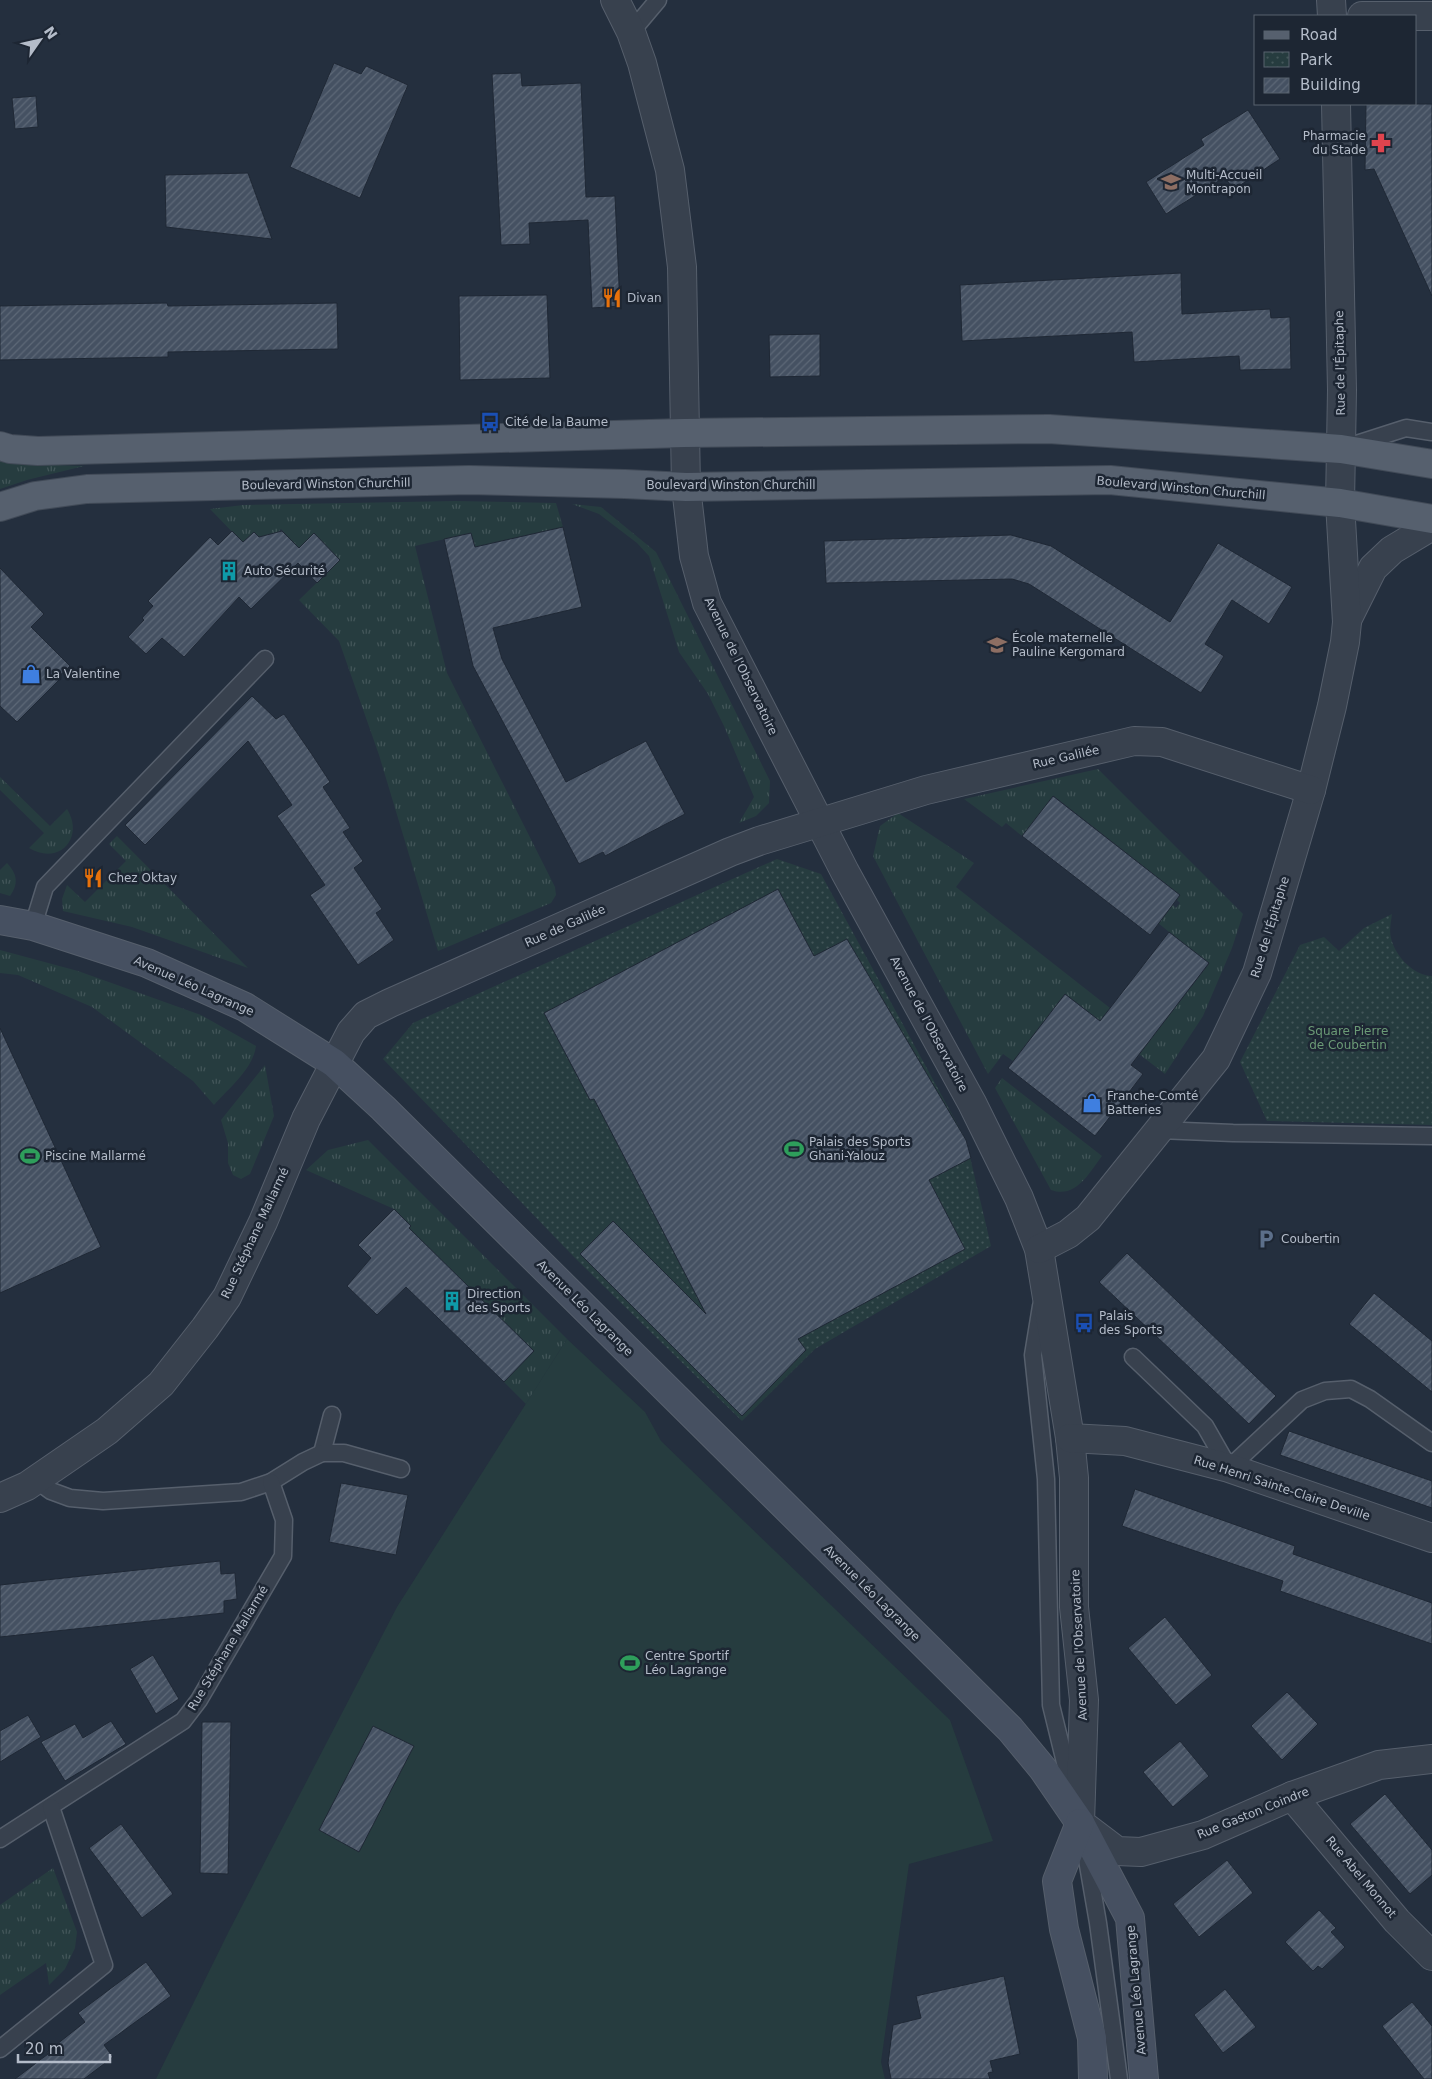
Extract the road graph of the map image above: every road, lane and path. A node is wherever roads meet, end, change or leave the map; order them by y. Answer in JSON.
{"nodes":[{"id":1,"x":615,"y":0,"type":"edge"},
{"id":2,"x":658,"y":0,"type":"edge"},
{"id":3,"x":1331,"y":0,"type":"edge"},
{"id":4,"x":1332,"y":15,"type":"edge"},
{"id":5,"x":1417,"y":16,"type":"edge"},
{"id":6,"x":1432,"y":16,"type":"edge"},
{"id":7,"x":631,"y":32,"type":"junction"},
{"id":8,"x":1336,"y":105,"type":"edge"},
{"id":9,"x":1432,"y":432,"type":"edge"},
{"id":10,"x":684,"y":433,"type":"junction"},
{"id":11,"x":0,"y":446,"type":"edge"},
{"id":12,"x":1341,"y":449,"type":"junction"},
{"id":13,"x":1432,"y":464,"type":"edge"},
{"id":14,"x":686,"y":487,"type":"junction"},
{"id":15,"x":1340,"y":503,"type":"junction"},
{"id":16,"x":0,"y":507,"type":"edge"},
{"id":17,"x":1432,"y":518,"type":"edge"},
{"id":18,"x":1432,"y":526,"type":"edge"},
{"id":19,"x":1347,"y":622,"type":"junction"},
{"id":20,"x":265,"y":659,"type":"dead end"},
{"id":21,"x":1311,"y":790,"type":"junction"},
{"id":22,"x":820,"y":821,"type":"junction"},
{"id":23,"x":0,"y":920,"type":"edge"},
{"id":24,"x":33,"y":926,"type":"junction"},
{"id":25,"x":334,"y":1063,"type":"junction"},
{"id":26,"x":1159,"y":1130,"type":"junction"},
{"id":27,"x":1432,"y":1136,"type":"edge"},
{"id":28,"x":1039,"y":1249,"type":"junction"},
{"id":29,"x":1046,"y":1279,"type":"junction"},
{"id":30,"x":1133,"y":1357,"type":"dead end"},
{"id":31,"x":332,"y":1415,"type":"dead end"},
{"id":32,"x":1070,"y":1438,"type":"junction"},
{"id":33,"x":1432,"y":1443,"type":"edge"},
{"id":34,"x":322,"y":1453,"type":"junction"},
{"id":35,"x":1229,"y":1468,"type":"junction"},
{"id":36,"x":401,"y":1469,"type":"dead end"},
{"id":37,"x":36,"y":1480,"type":"junction"},
{"id":38,"x":271,"y":1482,"type":"junction"},
{"id":39,"x":0,"y":1498,"type":"edge"},
{"id":40,"x":1432,"y":1538,"type":"edge"},
{"id":41,"x":1432,"y":1759,"type":"edge"},
{"id":42,"x":1292,"y":1796,"type":"junction"},
{"id":43,"x":51,"y":1807,"type":"junction"},
{"id":44,"x":1080,"y":1823,"type":"junction"},
{"id":45,"x":0,"y":1839,"type":"edge"},
{"id":46,"x":1432,"y":1956,"type":"edge"},
{"id":47,"x":0,"y":2049,"type":"edge"},
{"id":48,"x":1093,"y":2079,"type":"edge"},
{"id":49,"x":1119,"y":2079,"type":"edge"},
{"id":50,"x":1144,"y":2079,"type":"edge"}],
"edges":[{"from":1,"to":7,"type":"street","name":"Avenue de l'Observatoire"},
{"from":2,"to":7,"type":"lane"},
{"from":3,"to":4,"type":"street"},
{"from":5,"to":6,"type":"street"},
{"from":7,"to":10,"type":"street","name":"Avenue de l'Observatoire"},
{"from":8,"to":12,"type":"street","name":"Rue de l'Épitaphe"},
{"from":9,"to":12,"type":"lane"},
{"from":10,"to":11,"type":"main road"},
{"from":10,"to":12,"type":"main road"},
{"from":10,"to":14,"type":"street","name":"Avenue de l'Observatoire"},
{"from":12,"to":13,"type":"main road"},
{"from":12,"to":15,"type":"street","name":"Rue de l'Épitaphe"},
{"from":14,"to":15,"type":"main road","name":"Boulevard Winston Churchill"},
{"from":14,"to":16,"type":"main road","name":"Boulevard Winston Churchill"},
{"from":14,"to":22,"type":"street","name":"Avenue de l'Observatoire"},
{"from":15,"to":17,"type":"main road","name":"Boulevard Winston Churchill"},
{"from":15,"to":19,"type":"street","name":"Rue de l'Épitaphe"},
{"from":18,"to":19,"type":"street","name":"Rue de l'Épitaphe"},
{"from":19,"to":21,"type":"street","name":"Rue de l'Épitaphe"},
{"from":20,"to":24,"type":"lane"},
{"from":21,"to":22,"type":"street","name":"Rue Galilée"},
{"from":21,"to":26,"type":"street","name":"Rue de l'Épitaphe"},
{"from":22,"to":25,"type":"street","name":"Rue de Galilée"},
{"from":22,"to":28,"type":"street","name":"Avenue de l'Observatoire"},
{"from":23,"to":24,"type":"main road","name":"Avenue Léo Lagrange"},
{"from":24,"to":25,"type":"main road","name":"Avenue Léo Lagrange"},
{"from":25,"to":37,"type":"street","name":"Rue Stéphane Mallarmé"},
{"from":25,"to":44,"type":"main road","name":"Avenue Léo Lagrange"},
{"from":26,"to":27,"type":"lane"},
{"from":26,"to":28,"type":"street","name":"Rue de l'Épitaphe"},
{"from":28,"to":29,"type":"street","name":"Avenue de l'Observatoire"},
{"from":29,"to":32,"type":"street","name":"Avenue de l'Observatoire"},
{"from":29,"to":44,"type":"lane","name":"Avenue de l'Observatoire"},
{"from":30,"to":35,"type":"lane"},
{"from":31,"to":34,"type":"lane"},
{"from":32,"to":35,"type":"street","name":"Rue Henri Sainte-Claire Deville"},
{"from":32,"to":44,"type":"street","name":"Avenue de l'Observatoire"},
{"from":33,"to":35,"type":"lane"},
{"from":34,"to":36,"type":"lane"},
{"from":34,"to":38,"type":"lane"},
{"from":35,"to":40,"type":"street","name":"Rue Henri Sainte-Claire Deville"},
{"from":37,"to":38,"type":"lane"},
{"from":37,"to":39,"type":"street","name":"Rue Stéphane Mallarmé"},
{"from":38,"to":43,"type":"lane","name":"Rue Stéphane Mallarmé"},
{"from":41,"to":42,"type":"street","name":"Rue Gaston Coindre"},
{"from":42,"to":44,"type":"street","name":"Rue Gaston Coindre"},
{"from":42,"to":46,"type":"street","name":"Rue Abel Monnot"},
{"from":43,"to":45,"type":"lane","name":"Rue Stéphane Mallarmé"},
{"from":43,"to":47,"type":"lane"},
{"from":44,"to":48,"type":"main road"},
{"from":44,"to":49,"type":"lane","name":"Avenue Léo Lagrange"},
{"from":44,"to":50,"type":"main road","name":"Avenue Léo Lagrange"}]}
